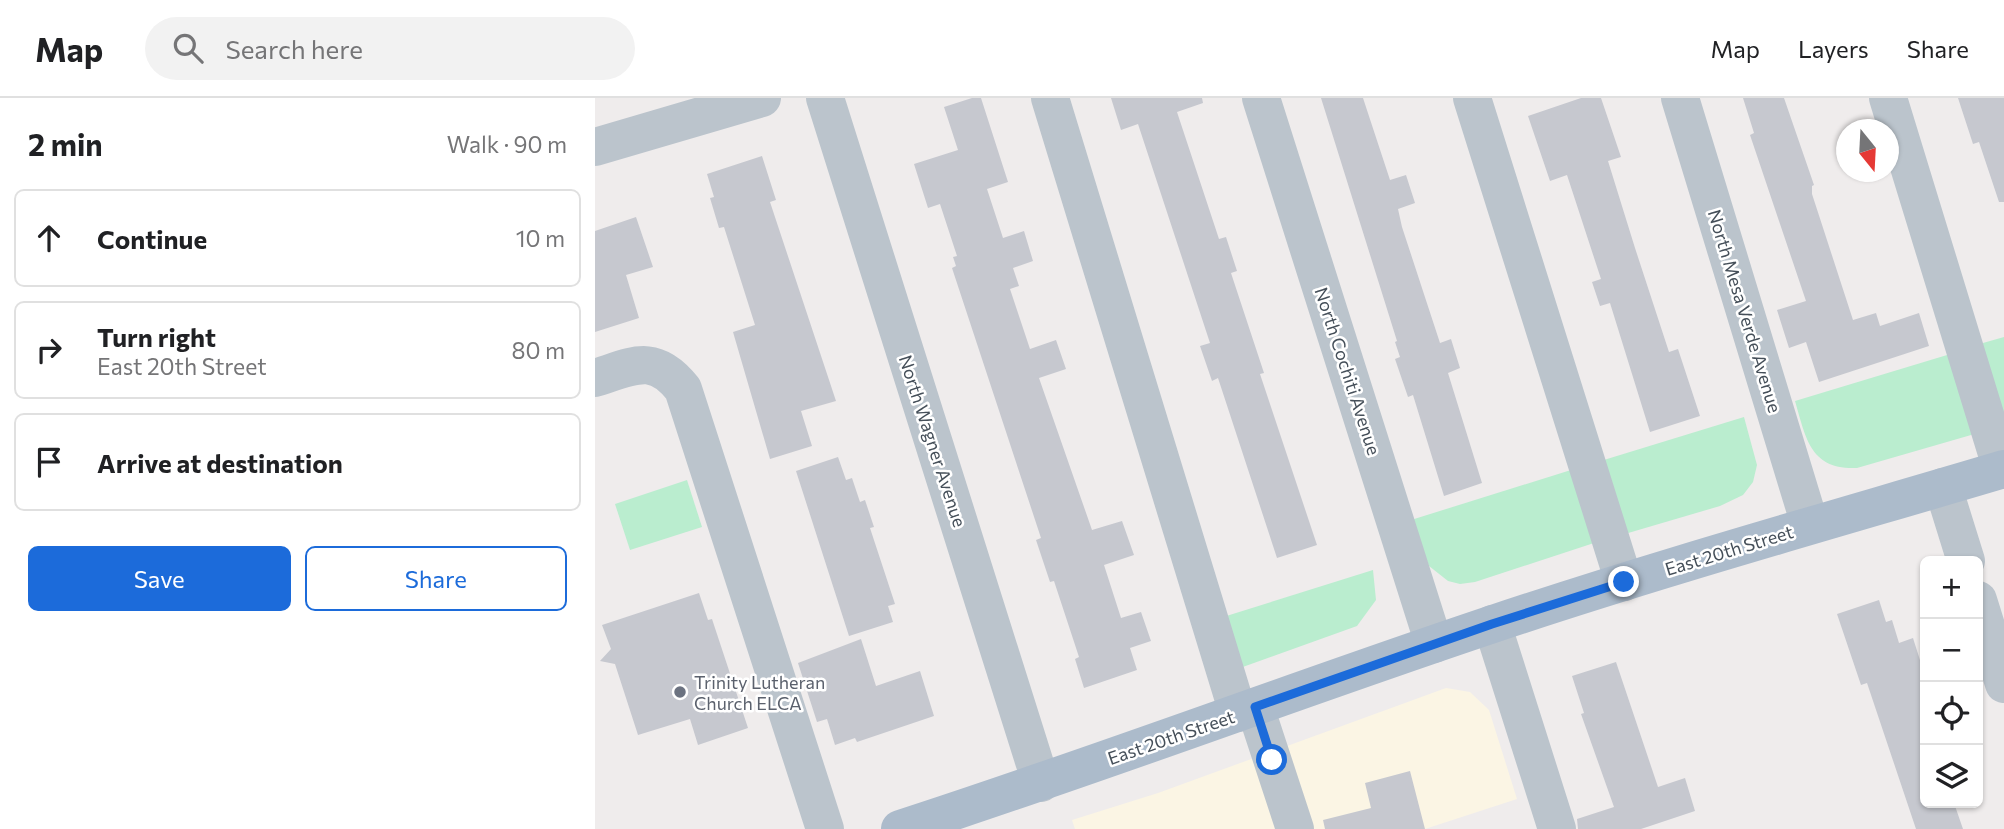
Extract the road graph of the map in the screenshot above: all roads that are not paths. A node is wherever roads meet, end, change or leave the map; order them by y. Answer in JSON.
{"nodes":[{"id":1,"x":762,"y":98,"type":"edge"},
{"id":2,"x":825,"y":98,"type":"edge"},
{"id":3,"x":1050,"y":98,"type":"edge"},
{"id":4,"x":1261,"y":98,"type":"edge"},
{"id":5,"x":1472,"y":98,"type":"edge"},
{"id":6,"x":1680,"y":98,"type":"edge"},
{"id":7,"x":1888,"y":98,"type":"edge"},
{"id":8,"x":595,"y":146,"type":"edge"},
{"id":9,"x":595,"y":378,"type":"edge"},
{"id":10,"x":2003,"y":469,"type":"edge"},
{"id":11,"x":1943,"y":487,"type":"junction"},
{"id":12,"x":1810,"y":525,"type":"junction"},
{"id":13,"x":1964,"y":556,"type":"edge"},
{"id":14,"x":1624,"y":582,"type":"junction"},
{"id":15,"x":1983,"y":616,"type":"edge"},
{"id":16,"x":1492,"y":624,"type":"junction"},
{"id":17,"x":1434,"y":644,"type":"junction"},
{"id":18,"x":2004,"y":684,"type":"edge"},
{"id":19,"x":1247,"y":710,"type":"junction"},
{"id":20,"x":1041,"y":783,"type":"junction"},
{"id":21,"x":825,"y":829,"type":"edge"},
{"id":22,"x":900,"y":829,"type":"edge"},
{"id":23,"x":1295,"y":829,"type":"edge"},
{"id":24,"x":1557,"y":829,"type":"edge"}],
"edges":[{"from":1,"to":8,"type":"street"},
{"from":2,"to":20,"type":"street","name":"North Wagner Avenue"},
{"from":3,"to":19,"type":"street"},
{"from":4,"to":17,"type":"street","name":"North Cochiti Avenue"},
{"from":5,"to":14,"type":"street"},
{"from":6,"to":12,"type":"street","name":"North Mesa Verde Avenue"},
{"from":7,"to":10,"type":"street"},
{"from":9,"to":21,"type":"street"},
{"from":10,"to":11,"type":"main road","name":"East 20th Street"},
{"from":11,"to":12,"type":"main road","name":"East 20th Street"},
{"from":11,"to":13,"type":"street"},
{"from":12,"to":14,"type":"main road","name":"East 20th Street"},
{"from":14,"to":16,"type":"main road","name":"East 20th Street"},
{"from":15,"to":18,"type":"street"},
{"from":16,"to":17,"type":"main road","name":"East 20th Street"},
{"from":16,"to":24,"type":"street"},
{"from":17,"to":19,"type":"main road","name":"East 20th Street"},
{"from":19,"to":20,"type":"main road","name":"East 20th Street"},
{"from":19,"to":23,"type":"street"},
{"from":20,"to":22,"type":"main road","name":"East 20th Street"}]}
